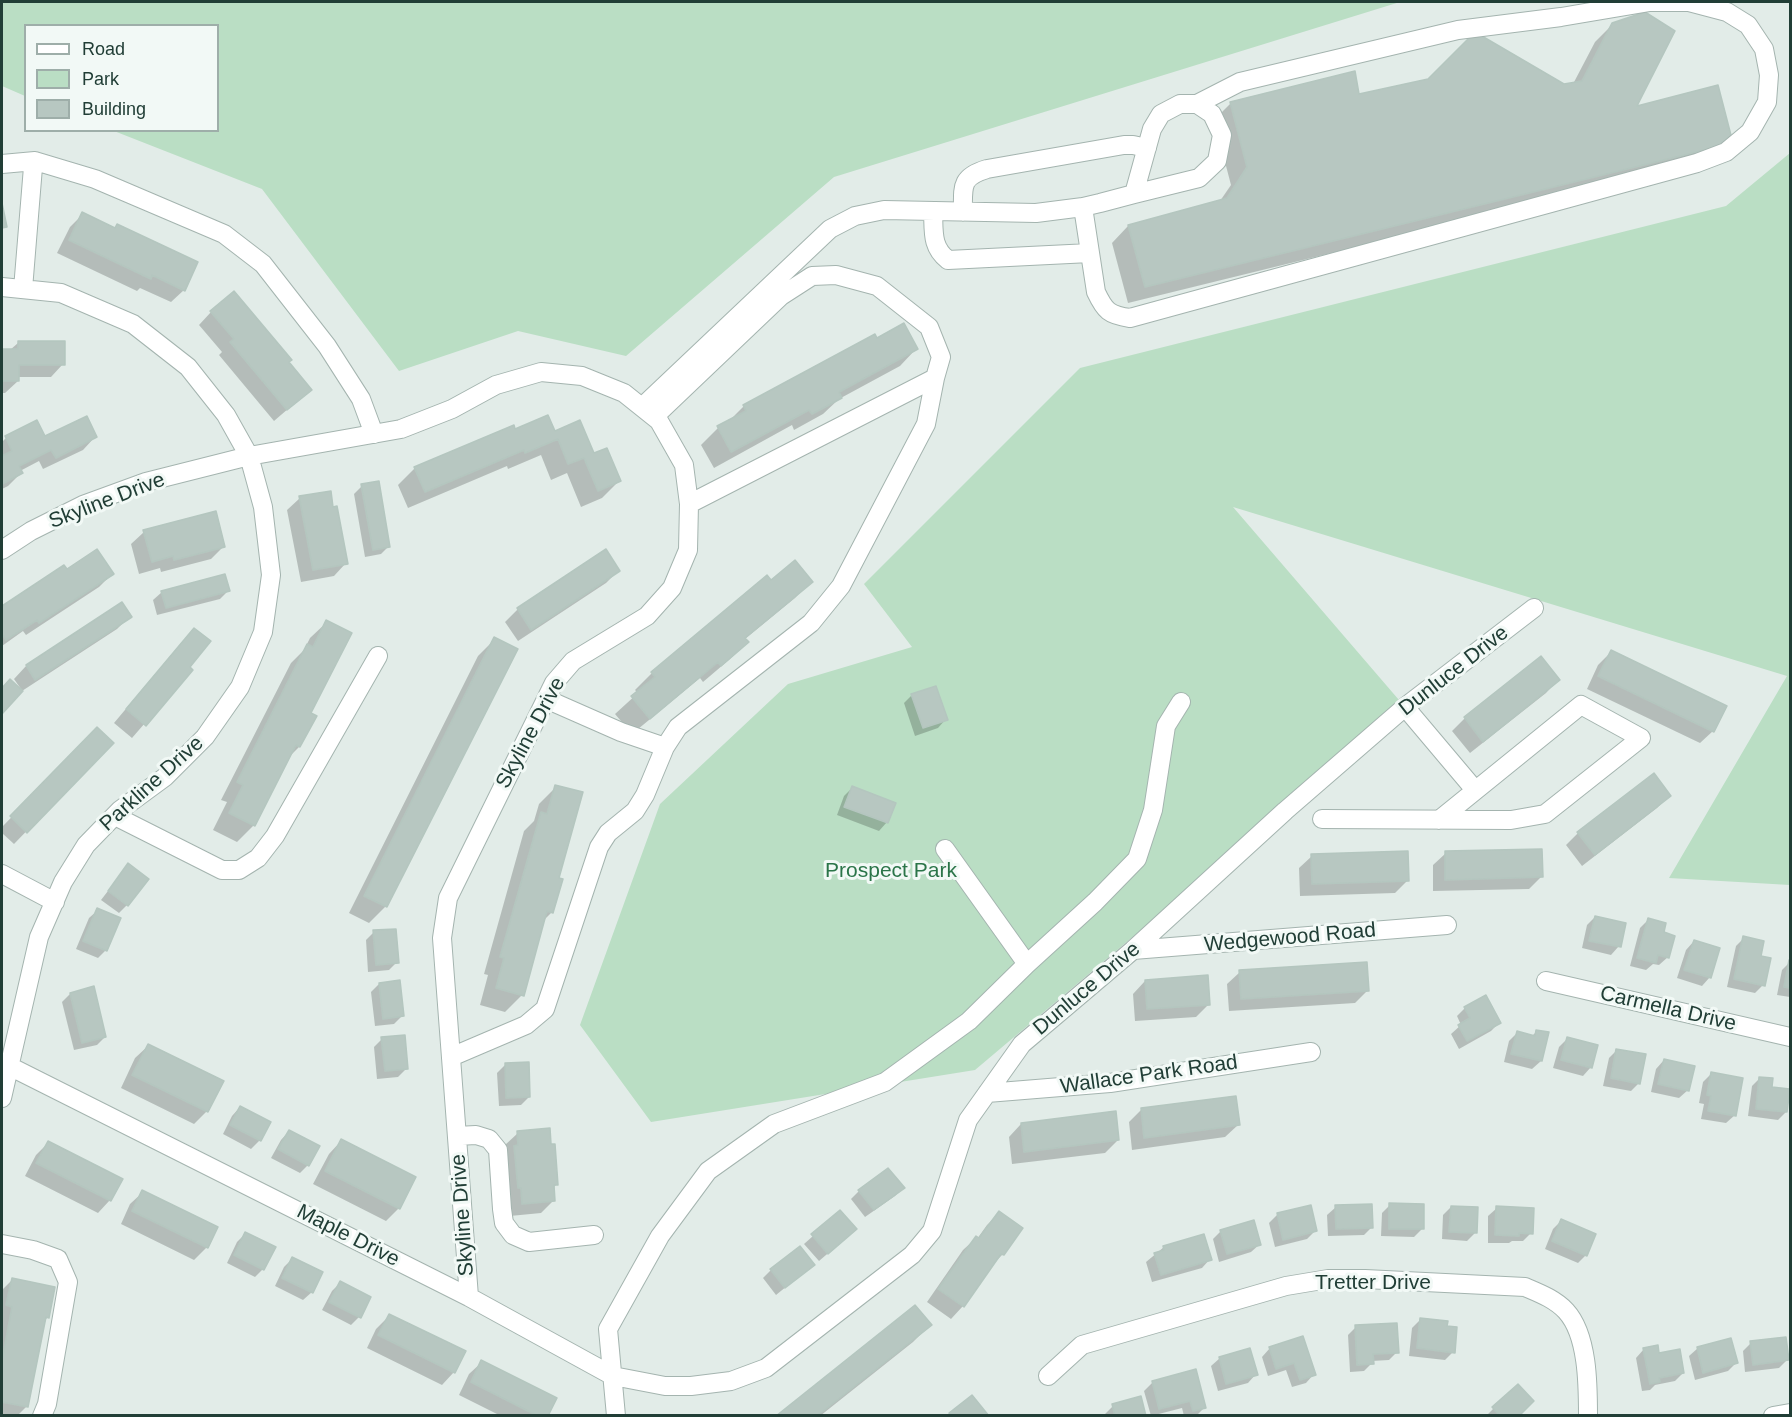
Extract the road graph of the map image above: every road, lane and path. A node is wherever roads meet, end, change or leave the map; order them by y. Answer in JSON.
{"nodes":[{"id":1,"x":1197,"y":104,"type":"junction"},
{"id":2,"x":1147,"y":148,"type":"junction"},
{"id":3,"x":35,"y":161,"type":"junction"},
{"id":4,"x":2,"y":164,"type":"edge"},
{"id":5,"x":1134,"y":194,"type":"junction"},
{"id":6,"x":1083,"y":207,"type":"junction"},
{"id":7,"x":933,"y":211,"type":"junction"},
{"id":8,"x":963,"y":212,"type":"junction"},
{"id":9,"x":1090,"y":253,"type":"junction"},
{"id":10,"x":2,"y":286,"type":"edge"},
{"id":11,"x":23,"y":289,"type":"junction"},
{"id":12,"x":935,"y":378,"type":"junction"},
{"id":13,"x":648,"y":412,"type":"junction"},
{"id":14,"x":374,"y":434,"type":"junction"},
{"id":15,"x":249,"y":456,"type":"junction"},
{"id":16,"x":689,"y":504,"type":"junction"},
{"id":17,"x":2,"y":550,"type":"edge"},
{"id":18,"x":1534,"y":609,"type":"dead end"},
{"id":19,"x":378,"y":656,"type":"dead end"},
{"id":20,"x":546,"y":699,"type":"junction"},
{"id":21,"x":1181,"y":702,"type":"dead end"},
{"id":22,"x":1405,"y":707,"type":"junction"},
{"id":23,"x":665,"y":747,"type":"junction"},
{"id":24,"x":1475,"y":790,"type":"junction"},
{"id":25,"x":115,"y":816,"type":"junction"},
{"id":26,"x":1322,"y":819,"type":"dead end"},
{"id":27,"x":1439,"y":820,"type":"junction"},
{"id":28,"x":945,"y":849,"type":"dead end"},
{"id":29,"x":2,"y":874,"type":"edge"},
{"id":30,"x":55,"y":902,"type":"junction"},
{"id":31,"x":1447,"y":925,"type":"dead end"},
{"id":32,"x":1133,"y":950,"type":"junction"},
{"id":33,"x":1027,"y":964,"type":"junction"},
{"id":34,"x":1546,"y":981,"type":"dead end"},
{"id":35,"x":1791,"y":1037,"type":"edge"},
{"id":36,"x":1311,"y":1052,"type":"dead end"},
{"id":37,"x":451,"y":1057,"type":"junction"},
{"id":38,"x":9,"y":1066,"type":"junction"},
{"id":39,"x":987,"y":1093,"type":"junction"},
{"id":40,"x":2,"y":1098,"type":"edge"},
{"id":41,"x":457,"y":1136,"type":"junction"},
{"id":42,"x":594,"y":1235,"type":"dead end"},
{"id":43,"x":2,"y":1244,"type":"edge"},
{"id":44,"x":469,"y":1296,"type":"junction"},
{"id":45,"x":614,"y":1376,"type":"junction"},
{"id":46,"x":1048,"y":1376,"type":"dead end"},
{"id":47,"x":691,"y":1386,"type":"joint"},
{"id":48,"x":1791,"y":1413,"type":"edge"},
{"id":49,"x":42,"y":1416,"type":"edge"},
{"id":50,"x":615,"y":1416,"type":"edge"},
{"id":51,"x":1588,"y":1416,"type":"edge"},
{"id":52,"x":1773,"y":1416,"type":"edge"}],
"edges":[{"from":1,"to":2,"type":"street"},
{"from":1,"to":5,"type":"street"},
{"from":1,"to":9,"type":"street"},
{"from":2,"to":5,"type":"street"},
{"from":2,"to":8,"type":"street"},
{"from":3,"to":4,"type":"street"},
{"from":3,"to":11,"type":"street"},
{"from":3,"to":14,"type":"street"},
{"from":5,"to":6,"type":"street"},
{"from":6,"to":8,"type":"street"},
{"from":6,"to":9,"type":"street"},
{"from":7,"to":8,"type":"street"},
{"from":7,"to":9,"type":"street"},
{"from":7,"to":13,"type":"street"},
{"from":10,"to":11,"type":"street","name":"Parkline Drive"},
{"from":11,"to":15,"type":"street","name":"Parkline Drive"},
{"from":12,"to":13,"type":"street"},
{"from":12,"to":16,"type":"street"},
{"from":12,"to":23,"type":"street"},
{"from":13,"to":14,"type":"street","name":"Skyline Drive"},
{"from":13,"to":16,"type":"street","name":"Skyline Drive"},
{"from":14,"to":15,"type":"street","name":"Skyline Drive"},
{"from":15,"to":17,"type":"street","name":"Skyline Drive"},
{"from":15,"to":25,"type":"street","name":"Parkline Drive"},
{"from":16,"to":20,"type":"street","name":"Skyline Drive"},
{"from":18,"to":22,"type":"street","name":"Dunluce Drive"},
{"from":19,"to":25,"type":"street"},
{"from":20,"to":23,"type":"street"},
{"from":20,"to":37,"type":"street","name":"Skyline Drive"},
{"from":21,"to":33,"type":"street"},
{"from":22,"to":24,"type":"street"},
{"from":22,"to":32,"type":"street","name":"Dunluce Drive"},
{"from":23,"to":37,"type":"street"},
{"from":24,"to":27,"type":"street"},
{"from":24,"to":27,"type":"street"},
{"from":25,"to":30,"type":"street","name":"Parkline Drive"},
{"from":26,"to":27,"type":"street"},
{"from":28,"to":33,"type":"street"},
{"from":29,"to":30,"type":"street"},
{"from":30,"to":38,"type":"street","name":"Parkline Drive"},
{"from":31,"to":32,"type":"street","name":"Wedgewood Road"},
{"from":32,"to":39,"type":"street","name":"Dunluce Drive"},
{"from":33,"to":45,"type":"street"},
{"from":34,"to":35,"type":"street","name":"Carmella Drive"},
{"from":36,"to":39,"type":"street","name":"Wallace Park Road"},
{"from":37,"to":41,"type":"street","name":"Skyline Drive"},
{"from":38,"to":40,"type":"street","name":"Parkline Drive"},
{"from":38,"to":44,"type":"street","name":"Maple Drive"},
{"from":39,"to":47,"type":"street","name":"Dunluce Drive"},
{"from":41,"to":42,"type":"street"},
{"from":41,"to":44,"type":"street","name":"Skyline Drive"},
{"from":43,"to":49,"type":"street"},
{"from":44,"to":45,"type":"street","name":"Maple Drive"},
{"from":45,"to":47,"type":"street","name":"Maple Drive"},
{"from":45,"to":50,"type":"street"},
{"from":46,"to":51,"type":"street","name":"Tretter Drive"},
{"from":48,"to":52,"type":"street"}]}
